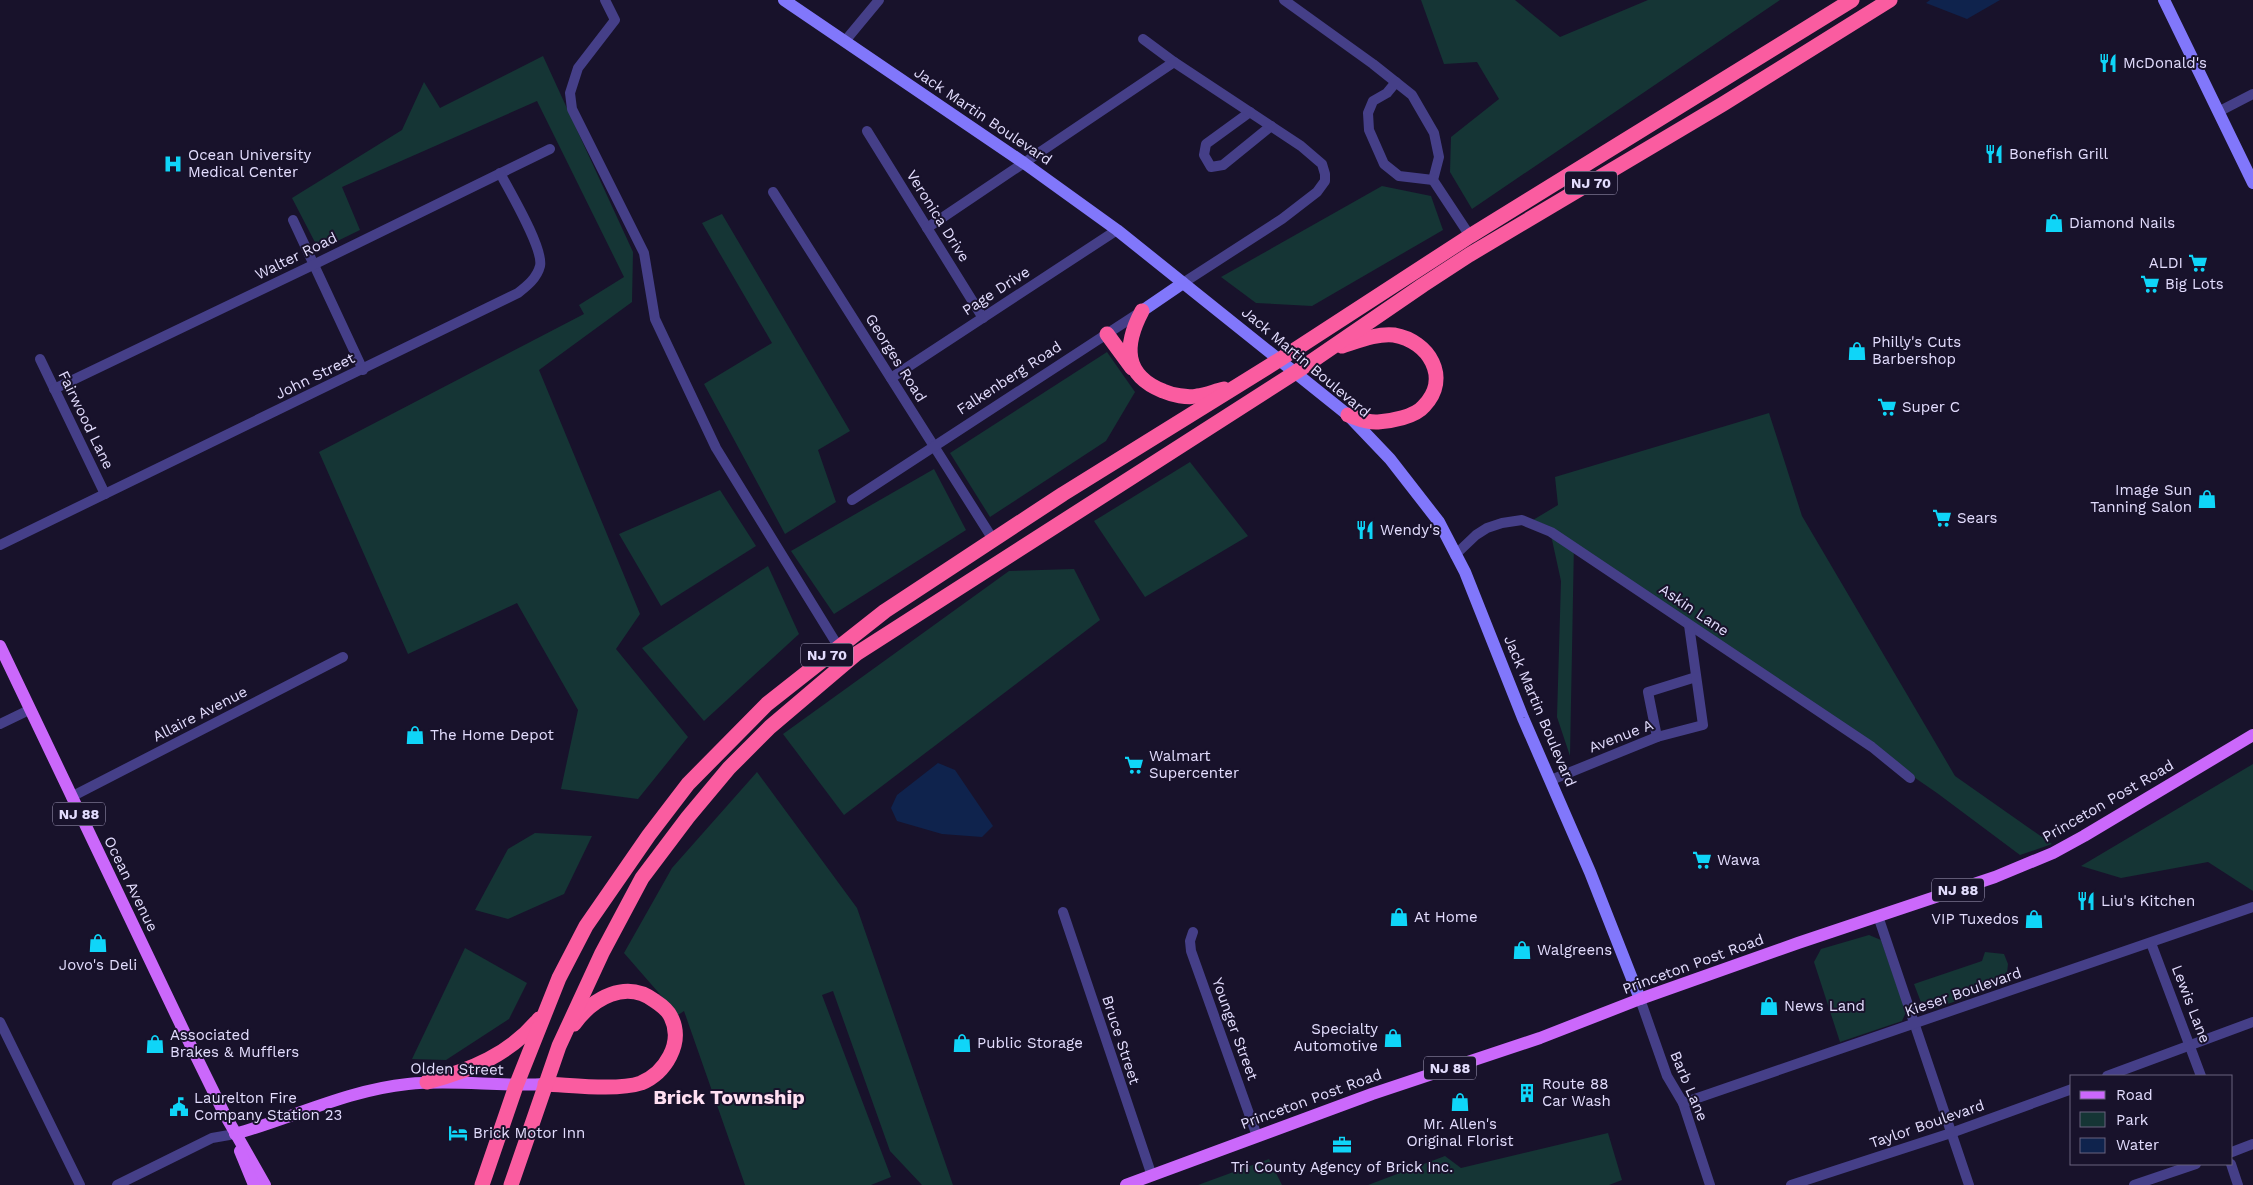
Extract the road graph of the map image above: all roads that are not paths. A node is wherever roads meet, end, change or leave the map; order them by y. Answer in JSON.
{"nodes":[{"id":1,"x":605,"y":0,"type":"edge"},
{"id":2,"x":784,"y":0,"type":"edge"},
{"id":3,"x":879,"y":0,"type":"edge"},
{"id":4,"x":1284,"y":0,"type":"edge"},
{"id":5,"x":1852,"y":0,"type":"edge"},
{"id":6,"x":1890,"y":0,"type":"edge"},
{"id":7,"x":2164,"y":0,"type":"edge"},
{"id":8,"x":1143,"y":39,"type":"dead end"},
{"id":9,"x":845,"y":42,"type":"junction"},
{"id":10,"x":1174,"y":62,"type":"junction"},
{"id":11,"x":1396,"y":82,"type":"junction"},
{"id":12,"x":2253,"y":94,"type":"edge"},
{"id":13,"x":1250,"y":112,"type":"junction"},
{"id":14,"x":2218,"y":112,"type":"junction"},
{"id":15,"x":1271,"y":126,"type":"junction"},
{"id":16,"x":867,"y":130,"type":"dead end"},
{"id":17,"x":550,"y":149,"type":"dead end"},
{"id":18,"x":1024,"y":163,"type":"junction"},
{"id":19,"x":500,"y":173,"type":"junction"},
{"id":20,"x":1433,"y":180,"type":"junction"},
{"id":21,"x":2253,"y":183,"type":"edge"},
{"id":22,"x":773,"y":192,"type":"dead end"},
{"id":23,"x":293,"y":220,"type":"dead end"},
{"id":24,"x":927,"y":228,"type":"junction"},
{"id":25,"x":1118,"y":230,"type":"junction"},
{"id":26,"x":1470,"y":236,"type":"junction"},
{"id":27,"x":313,"y":265,"type":"junction"},
{"id":28,"x":1183,"y":284,"type":"junction"},
{"id":29,"x":1142,"y":311,"type":"junction"},
{"id":30,"x":983,"y":318,"type":"junction"},
{"id":31,"x":1107,"y":334,"type":"junction"},
{"id":32,"x":1328,"y":350,"type":"junction"},
{"id":33,"x":40,"y":359,"type":"dead end"},
{"id":34,"x":1279,"y":360,"type":"junction"},
{"id":35,"x":363,"y":370,"type":"junction"},
{"id":36,"x":1296,"y":372,"type":"junction"},
{"id":37,"x":1136,"y":374,"type":"junction"},
{"id":38,"x":891,"y":378,"type":"junction"},
{"id":39,"x":1240,"y":384,"type":"junction"},
{"id":40,"x":54,"y":388,"type":"junction"},
{"id":41,"x":1348,"y":415,"type":"junction"},
{"id":42,"x":934,"y":446,"type":"junction"},
{"id":43,"x":105,"y":494,"type":"junction"},
{"id":44,"x":852,"y":500,"type":"dead end"},
{"id":45,"x":994,"y":541,"type":"junction"},
{"id":46,"x":0,"y":545,"type":"edge"},
{"id":47,"x":1455,"y":555,"type":"junction"},
{"id":48,"x":1689,"y":625,"type":"junction"},
{"id":49,"x":0,"y":646,"type":"edge"},
{"id":50,"x":838,"y":646,"type":"junction"},
{"id":51,"x":342,"y":657,"type":"dead end"},
{"id":52,"x":1696,"y":677,"type":"junction"},
{"id":53,"x":29,"y":710,"type":"junction"},
{"id":54,"x":0,"y":724,"type":"edge"},
{"id":55,"x":2253,"y":735,"type":"edge"},
{"id":56,"x":1657,"y":736,"type":"junction"},
{"id":57,"x":1910,"y":778,"type":"dead end"},
{"id":58,"x":1551,"y":780,"type":"junction"},
{"id":59,"x":71,"y":797,"type":"junction"},
{"id":60,"x":2253,"y":907,"type":"edge"},
{"id":61,"x":1064,"y":912,"type":"dead end"},
{"id":62,"x":1878,"y":916,"type":"junction"},
{"id":63,"x":1193,"y":932,"type":"dead end"},
{"id":64,"x":2151,"y":943,"type":"junction"},
{"id":65,"x":1640,"y":999,"type":"junction"},
{"id":66,"x":548,"y":1008,"type":"junction"},
{"id":67,"x":0,"y":1022,"type":"edge"},
{"id":68,"x":2253,"y":1022,"type":"edge"},
{"id":69,"x":1915,"y":1025,"type":"junction"},
{"id":70,"x":559,"y":1046,"type":"junction"},
{"id":71,"x":2191,"y":1046,"type":"junction"},
{"id":72,"x":2110,"y":1075,"type":"edge"},
{"id":73,"x":2201,"y":1075,"type":"edge"},
{"id":74,"x":427,"y":1082,"type":"junction"},
{"id":75,"x":545,"y":1084,"type":"junction"},
{"id":76,"x":516,"y":1086,"type":"junction"},
{"id":77,"x":2070,"y":1090,"type":"edge"},
{"id":78,"x":1683,"y":1103,"type":"junction"},
{"id":79,"x":1952,"y":1133,"type":"junction"},
{"id":80,"x":235,"y":1134,"type":"junction"},
{"id":81,"x":1257,"y":1136,"type":"junction"},
{"id":82,"x":2253,"y":1144,"type":"edge"},
{"id":83,"x":2233,"y":1152,"type":"edge"},
{"id":84,"x":2193,"y":1165,"type":"edge"},
{"id":85,"x":2231,"y":1165,"type":"edge"},
{"id":86,"x":1152,"y":1176,"type":"junction"},
{"id":87,"x":80,"y":1185,"type":"edge"},
{"id":88,"x":117,"y":1185,"type":"edge"},
{"id":89,"x":254,"y":1185,"type":"edge"},
{"id":90,"x":265,"y":1185,"type":"edge"},
{"id":91,"x":482,"y":1185,"type":"edge"},
{"id":92,"x":511,"y":1185,"type":"edge"},
{"id":93,"x":1126,"y":1185,"type":"edge"},
{"id":94,"x":1710,"y":1185,"type":"edge"},
{"id":95,"x":1791,"y":1185,"type":"edge"},
{"id":96,"x":1969,"y":1185,"type":"edge"},
{"id":97,"x":2134,"y":1185,"type":"edge"},
{"id":98,"x":2238,"y":1185,"type":"edge"}],
"edges":[{"from":1,"to":50,"type":"street"},
{"from":2,"to":9,"type":"street","name":"Jack Martin Boulevard"},
{"from":3,"to":9,"type":"street"},
{"from":4,"to":11,"type":"street"},
{"from":5,"to":26,"type":"highway","number":"NJ 70"},
{"from":6,"to":32,"type":"highway","number":"NJ 70"},
{"from":7,"to":14,"type":"street"},
{"from":8,"to":10,"type":"street"},
{"from":9,"to":18,"type":"street","name":"Jack Martin Boulevard"},
{"from":10,"to":13,"type":"street"},
{"from":10,"to":18,"type":"street"},
{"from":11,"to":20,"type":"street"},
{"from":11,"to":20,"type":"street"},
{"from":12,"to":14,"type":"street"},
{"from":13,"to":15,"type":"street"},
{"from":13,"to":15,"type":"street"},
{"from":14,"to":21,"type":"street"},
{"from":15,"to":28,"type":"street"},
{"from":16,"to":24,"type":"street","name":"Veronica Drive"},
{"from":17,"to":19,"type":"street","name":"Walter Road"},
{"from":18,"to":24,"type":"street"},
{"from":18,"to":25,"type":"street","name":"Jack Martin Boulevard"},
{"from":19,"to":27,"type":"street","name":"Walter Road"},
{"from":19,"to":35,"type":"street","name":"John Street"},
{"from":20,"to":26,"type":"street"},
{"from":22,"to":38,"type":"street","name":"Georges Road"},
{"from":23,"to":27,"type":"street"},
{"from":24,"to":30,"type":"street","name":"Veronica Drive"},
{"from":25,"to":28,"type":"street","name":"Jack Martin Boulevard"},
{"from":25,"to":30,"type":"street","name":"Page Drive"},
{"from":26,"to":34,"type":"highway","number":"NJ 70"},
{"from":27,"to":35,"type":"street"},
{"from":27,"to":40,"type":"street","name":"Walter Road"},
{"from":28,"to":29,"type":"street","name":"Falkenberg Road"},
{"from":28,"to":34,"type":"street","name":"Jack Martin Boulevard"},
{"from":29,"to":31,"type":"street","name":"Falkenberg Road"},
{"from":29,"to":37,"type":"highway"},
{"from":30,"to":38,"type":"street","name":"Page Drive"},
{"from":31,"to":37,"type":"highway"},
{"from":31,"to":42,"type":"street","name":"Falkenberg Road"},
{"from":32,"to":36,"type":"highway","number":"NJ 70"},
{"from":32,"to":41,"type":"highway"},
{"from":33,"to":40,"type":"street","name":"Fairwood Lane"},
{"from":34,"to":36,"type":"street","name":"Jack Martin Boulevard"},
{"from":34,"to":39,"type":"highway","number":"NJ 70"},
{"from":35,"to":43,"type":"street","name":"John Street"},
{"from":36,"to":41,"type":"street","name":"Jack Martin Boulevard"},
{"from":36,"to":70,"type":"highway","number":"NJ 70"},
{"from":37,"to":39,"type":"highway"},
{"from":38,"to":42,"type":"street","name":"Georges Road"},
{"from":39,"to":45,"type":"highway","number":"NJ 70"},
{"from":40,"to":43,"type":"street","name":"Fairwood Lane"},
{"from":41,"to":47,"type":"street","name":"Jack Martin Boulevard"},
{"from":42,"to":44,"type":"street","name":"Falkenberg Road"},
{"from":42,"to":45,"type":"street","name":"Georges Road"},
{"from":43,"to":46,"type":"street","name":"John Street"},
{"from":45,"to":50,"type":"highway","number":"NJ 70"},
{"from":47,"to":48,"type":"street","name":"Askin Lane"},
{"from":47,"to":58,"type":"street","name":"Jack Martin Boulevard"},
{"from":48,"to":52,"type":"street"},
{"from":48,"to":57,"type":"street","name":"Askin Lane"},
{"from":49,"to":53,"type":"main road","name":"Ocean Avenue","number":"NJ 88"},
{"from":50,"to":66,"type":"highway","number":"NJ 70"},
{"from":51,"to":59,"type":"street","name":"Allaire Avenue"},
{"from":52,"to":56,"type":"street"},
{"from":52,"to":56,"type":"street","name":"Avenue A"},
{"from":53,"to":54,"type":"street"},
{"from":53,"to":59,"type":"main road","name":"Ocean Avenue","number":"NJ 88"},
{"from":55,"to":62,"type":"main road","name":"Princeton Post Road","number":"NJ 88"},
{"from":56,"to":58,"type":"street","name":"Avenue A"},
{"from":58,"to":65,"type":"street","name":"Jack Martin Boulevard"},
{"from":59,"to":80,"type":"main road","name":"Ocean Avenue","number":"NJ 88"},
{"from":60,"to":64,"type":"street","name":"Kieser Boulevard"},
{"from":61,"to":86,"type":"street","name":"Bruce Street"},
{"from":62,"to":65,"type":"main road","name":"Princeton Post Road","number":"NJ 88"},
{"from":62,"to":69,"type":"street"},
{"from":63,"to":81,"type":"street","name":"Younger Street"},
{"from":64,"to":69,"type":"street","name":"Kieser Boulevard"},
{"from":64,"to":71,"type":"street","name":"Lewis Lane"},
{"from":65,"to":78,"type":"street","name":"Barb Lane"},
{"from":65,"to":81,"type":"main road","name":"Princeton Post Road","number":"NJ 88"},
{"from":66,"to":74,"type":"highway"},
{"from":66,"to":76,"type":"highway","number":"NJ 70"},
{"from":67,"to":87,"type":"street"},
{"from":68,"to":71,"type":"street"},
{"from":69,"to":78,"type":"street","name":"Kieser Boulevard"},
{"from":69,"to":79,"type":"street"},
{"from":70,"to":75,"type":"highway","number":"NJ 70"},
{"from":70,"to":75,"type":"highway"},
{"from":71,"to":72,"type":"street"},
{"from":71,"to":73,"type":"street","name":"Lewis Lane"},
{"from":74,"to":76,"type":"main road","name":"Olden Street"},
{"from":74,"to":80,"type":"main road","name":"Olden Street"},
{"from":75,"to":76,"type":"main road","name":"Olden Street"},
{"from":75,"to":92,"type":"highway","number":"NJ 70"},
{"from":76,"to":91,"type":"highway","number":"NJ 70"},
{"from":77,"to":79,"type":"street","name":"Taylor Boulevard"},
{"from":78,"to":94,"type":"street","name":"Barb Lane"},
{"from":79,"to":95,"type":"street","name":"Taylor Boulevard"},
{"from":79,"to":96,"type":"street"},
{"from":80,"to":88,"type":"street","name":"Olden Street"},
{"from":80,"to":89,"type":"main road","name":"Ocean Avenue","number":"NJ 88"},
{"from":80,"to":90,"type":"main road","name":"Ocean Avenue","number":"NJ 88"},
{"from":81,"to":86,"type":"main road","name":"Princeton Post Road","number":"NJ 88"},
{"from":82,"to":83,"type":"street"},
{"from":84,"to":97,"type":"street"},
{"from":85,"to":98,"type":"street"},
{"from":86,"to":93,"type":"main road","name":"Princeton Post Road","number":"NJ 88"}]}
